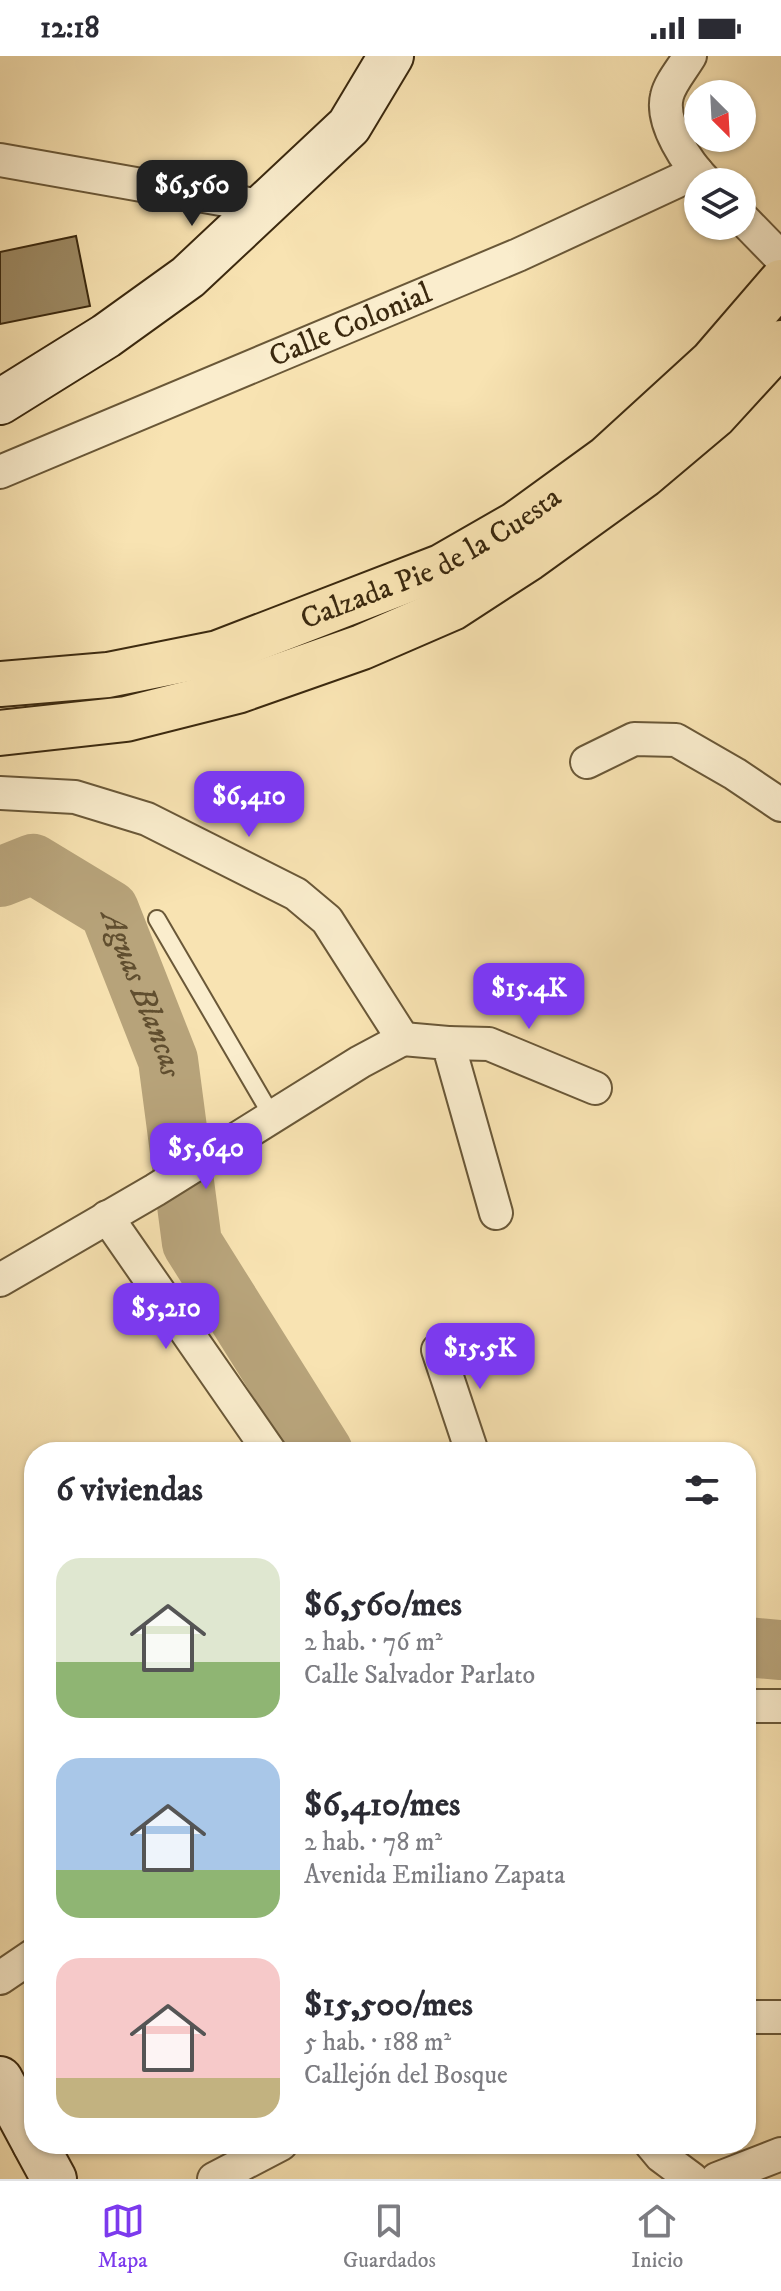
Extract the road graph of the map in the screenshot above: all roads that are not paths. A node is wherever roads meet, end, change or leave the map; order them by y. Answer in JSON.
{"nodes":[{"id":1,"x":391,"y":56,"type":"edge"},
{"id":2,"x":690,"y":56,"type":"edge"},
{"id":3,"x":0,"y":160,"type":"edge"},
{"id":4,"x":695,"y":168,"type":"edge"},
{"id":5,"x":684,"y":184,"type":"edge"},
{"id":6,"x":266,"y":207,"type":"junction"},
{"id":7,"x":756,"y":232,"type":"edge"},
{"id":8,"x":781,"y":258,"type":"edge"},
{"id":9,"x":781,"y":282,"type":"edge"},
{"id":10,"x":781,"y":343,"type":"edge"},
{"id":11,"x":0,"y":402,"type":"edge"},
{"id":12,"x":0,"y":472,"type":"edge"},
{"id":13,"x":0,"y":684,"type":"edge"},
{"id":14,"x":0,"y":733,"type":"edge"},
{"id":15,"x":587,"y":762,"type":"dead end"},
{"id":16,"x":0,"y":793,"type":"edge"},
{"id":17,"x":781,"y":805,"type":"edge"},
{"id":18,"x":157,"y":919,"type":"dead end"},
{"id":19,"x":403,"y":1039,"type":"junction"},
{"id":20,"x":448,"y":1043,"type":"junction"},
{"id":21,"x":595,"y":1088,"type":"dead end"},
{"id":22,"x":272,"y":1116,"type":"junction"},
{"id":23,"x":496,"y":1213,"type":"dead end"},
{"id":24,"x":107,"y":1217,"type":"junction"},
{"id":25,"x":0,"y":1280,"type":"edge"},
{"id":26,"x":438,"y":1350,"type":"dead end"},
{"id":27,"x":263,"y":1442,"type":"edge"},
{"id":28,"x":469,"y":1442,"type":"edge"},
{"id":29,"x":756,"y":1706,"type":"edge"},
{"id":30,"x":781,"y":1706,"type":"edge"},
{"id":31,"x":24,"y":1962,"type":"edge"},
{"id":32,"x":0,"y":1978,"type":"edge"},
{"id":33,"x":756,"y":2017,"type":"edge"},
{"id":34,"x":781,"y":2017,"type":"edge"},
{"id":35,"x":0,"y":2079,"type":"edge"},
{"id":36,"x":24,"y":2123,"type":"edge"},
{"id":37,"x":41,"y":2154,"type":"edge"},
{"id":38,"x":262,"y":2154,"type":"edge"},
{"id":39,"x":659,"y":2154,"type":"edge"},
{"id":40,"x":781,"y":2154,"type":"edge"},
{"id":41,"x":54,"y":2179,"type":"edge"},
{"id":42,"x":214,"y":2179,"type":"edge"},
{"id":43,"x":692,"y":2179,"type":"edge"},
{"id":44,"x":717,"y":2179,"type":"edge"}],
"edges":[{"from":1,"to":6,"type":"street"},
{"from":2,"to":4,"type":"street"},
{"from":3,"to":6,"type":"street"},
{"from":5,"to":12,"type":"street","name":"Calle Colonial"},
{"from":6,"to":11,"type":"street"},
{"from":7,"to":8,"type":"street"},
{"from":9,"to":13,"type":"main road","name":"Calzada Pie de la Cuesta"},
{"from":10,"to":14,"type":"main road","name":"Calzada Pie de la Cuesta"},
{"from":15,"to":17,"type":"street"},
{"from":16,"to":19,"type":"street"},
{"from":18,"to":22,"type":"lane"},
{"from":19,"to":20,"type":"street"},
{"from":19,"to":22,"type":"street"},
{"from":20,"to":21,"type":"street"},
{"from":20,"to":23,"type":"street"},
{"from":22,"to":24,"type":"street"},
{"from":24,"to":25,"type":"street"},
{"from":24,"to":27,"type":"street"},
{"from":26,"to":28,"type":"street"},
{"from":29,"to":30,"type":"street"},
{"from":31,"to":32,"type":"street"},
{"from":33,"to":34,"type":"street"},
{"from":35,"to":36,"type":"street"},
{"from":37,"to":41,"type":"street"},
{"from":38,"to":42,"type":"street"},
{"from":39,"to":43,"type":"street"},
{"from":40,"to":44,"type":"street"}]}
